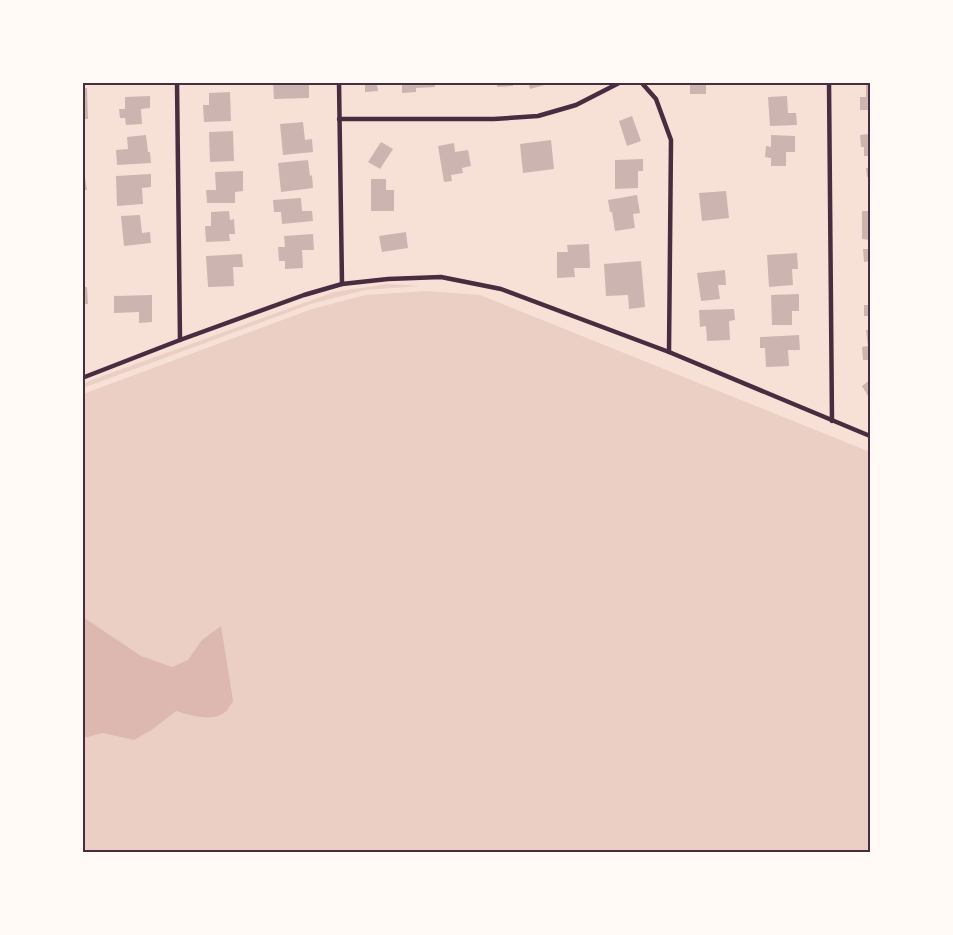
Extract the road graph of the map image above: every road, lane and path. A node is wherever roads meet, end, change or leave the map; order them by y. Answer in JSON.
{"nodes":[{"id":1,"x":177,"y":82,"type":"edge"},
{"id":2,"x":339,"y":82,"type":"edge"},
{"id":3,"x":621,"y":82,"type":"edge"},
{"id":4,"x":641,"y":82,"type":"edge"},
{"id":5,"x":829,"y":82,"type":"edge"},
{"id":6,"x":339,"y":119,"type":"junction"},
{"id":7,"x":342,"y":284,"type":"junction"},
{"id":8,"x":180,"y":340,"type":"junction"},
{"id":9,"x":669,"y":352,"type":"junction"},
{"id":10,"x":82,"y":378,"type":"edge"},
{"id":11,"x":832,"y":421,"type":"junction"},
{"id":12,"x":870,"y":436,"type":"edge"}],
"edges":[{"from":1,"to":8,"type":"street"},
{"from":2,"to":6,"type":"street"},
{"from":3,"to":6,"type":"street"},
{"from":4,"to":9,"type":"street"},
{"from":5,"to":11,"type":"street"},
{"from":6,"to":7,"type":"street"},
{"from":7,"to":8,"type":"street"},
{"from":7,"to":9,"type":"street"},
{"from":8,"to":10,"type":"street"},
{"from":9,"to":11,"type":"street"},
{"from":11,"to":12,"type":"street"}]}
